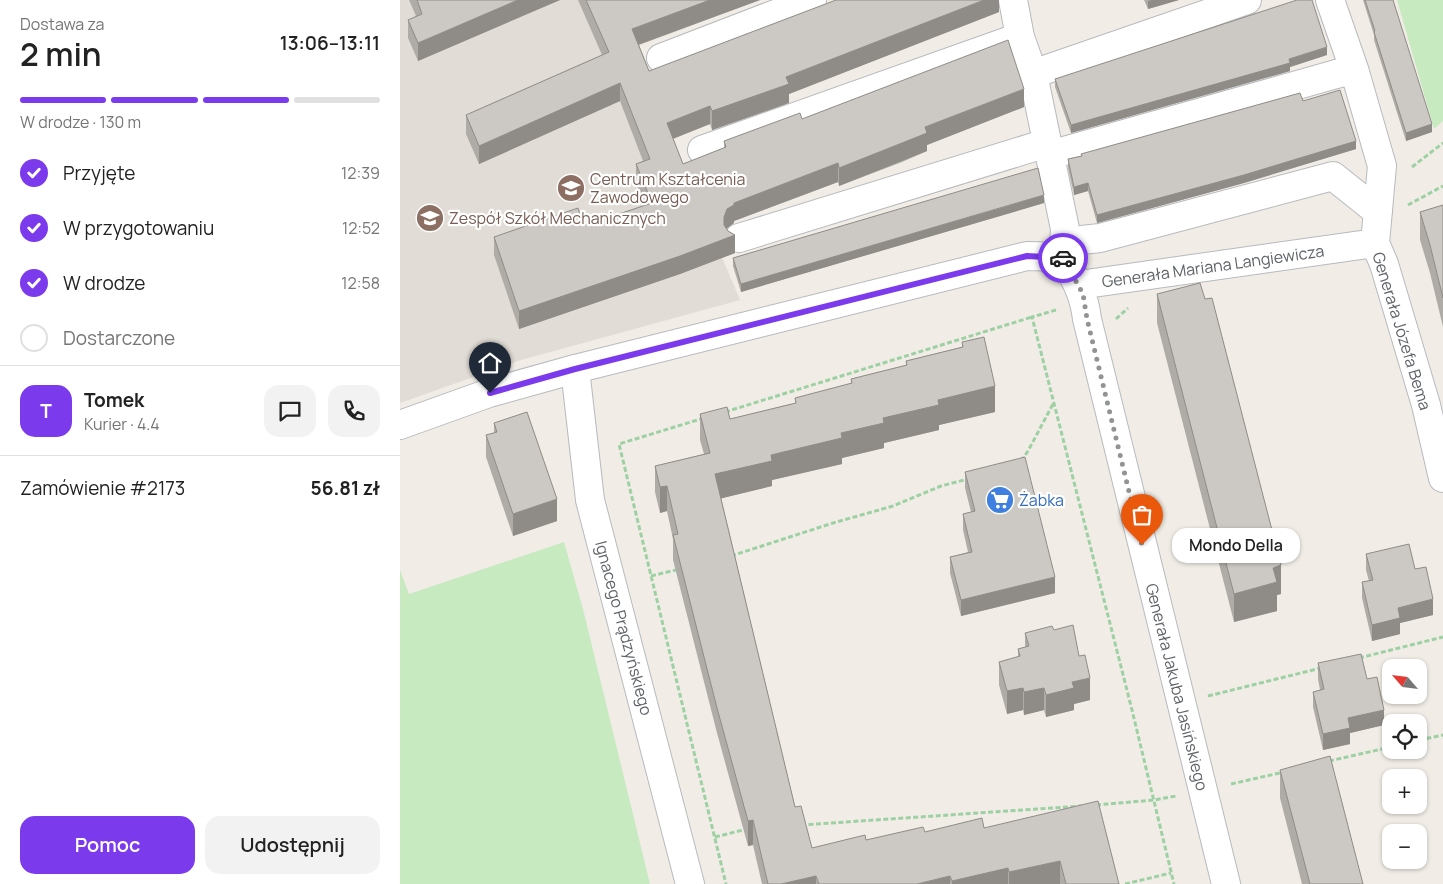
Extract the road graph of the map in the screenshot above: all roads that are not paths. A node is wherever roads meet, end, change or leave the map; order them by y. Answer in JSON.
{"nodes":[{"id":1,"x":812,"y":0,"type":"edge"},
{"id":2,"x":1013,"y":0,"type":"edge"},
{"id":3,"x":1247,"y":0,"type":"edge"},
{"id":4,"x":1330,"y":0,"type":"edge"},
{"id":5,"x":1020,"y":36,"type":"junction"},
{"id":6,"x":661,"y":58,"type":"dead end"},
{"id":7,"x":1354,"y":70,"type":"junction"},
{"id":8,"x":1033,"y":74,"type":"junction"},
{"id":9,"x":1048,"y":149,"type":"junction"},
{"id":10,"x":702,"y":150,"type":"dead end"},
{"id":11,"x":1378,"y":212,"type":"junction"},
{"id":12,"x":740,"y":238,"type":"dead end"},
{"id":13,"x":1375,"y":243,"type":"junction"},
{"id":14,"x":1064,"y":249,"type":"junction"},
{"id":15,"x":1079,"y":285,"type":"junction"},
{"id":16,"x":575,"y":369,"type":"junction"},
{"id":17,"x":400,"y":424,"type":"edge"},
{"id":18,"x":1443,"y":478,"type":"edge"},
{"id":19,"x":690,"y":884,"type":"edge"},
{"id":20,"x":1226,"y":884,"type":"edge"}],
"edges":[{"from":1,"to":6,"type":"street"},
{"from":2,"to":5,"type":"street"},
{"from":3,"to":8,"type":"street"},
{"from":4,"to":7,"type":"street"},
{"from":5,"to":8,"type":"street"},
{"from":5,"to":10,"type":"street"},
{"from":7,"to":9,"type":"street"},
{"from":7,"to":11,"type":"street"},
{"from":8,"to":9,"type":"street"},
{"from":9,"to":12,"type":"street"},
{"from":9,"to":14,"type":"street"},
{"from":11,"to":13,"type":"street"},
{"from":11,"to":14,"type":"street"},
{"from":13,"to":15,"type":"street","name":"Generała Mariana Langiewicza"},
{"from":13,"to":18,"type":"street","name":"Generała Józefa Bema"},
{"from":14,"to":15,"type":"street","name":"Generała Mariana Langiewicza"},
{"from":14,"to":16,"type":"street"},
{"from":15,"to":20,"type":"street","name":"Generała Jakuba Jasińskiego"},
{"from":16,"to":17,"type":"street"},
{"from":16,"to":19,"type":"street","name":"Ignacego Prądzyńskiego"}]}
